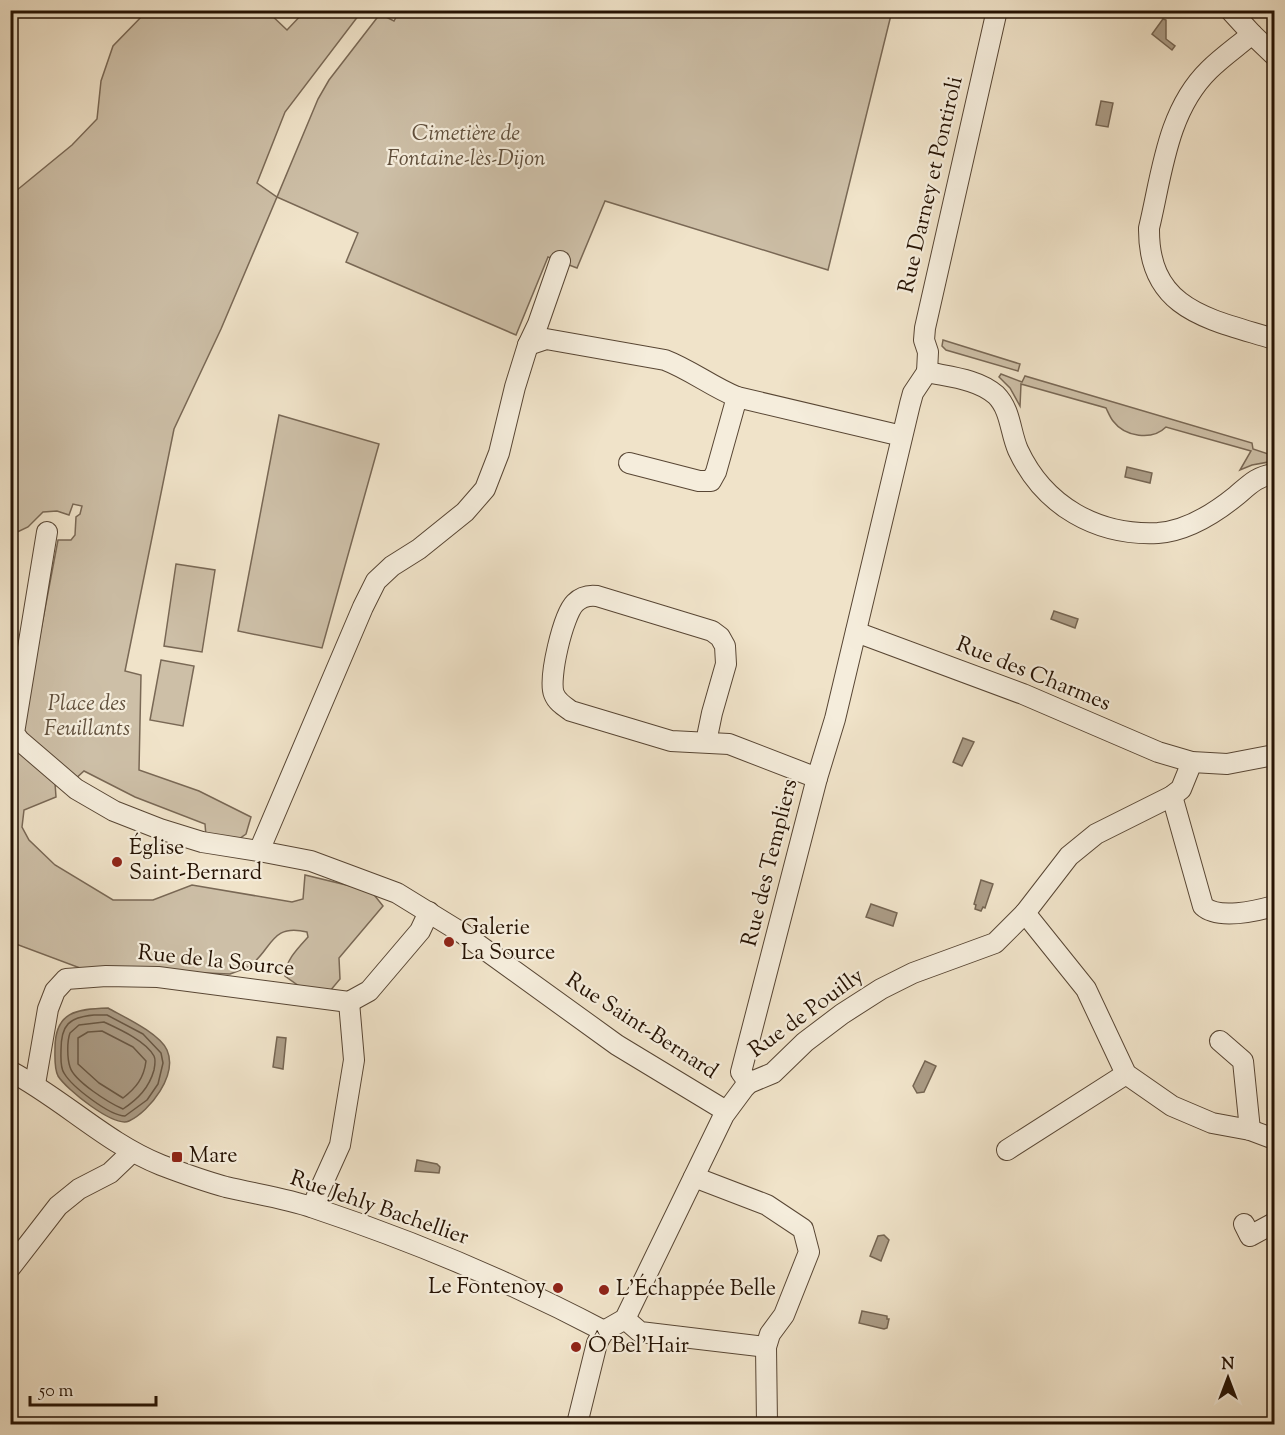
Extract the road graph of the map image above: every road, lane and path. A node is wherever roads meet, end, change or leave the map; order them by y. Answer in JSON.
{"nodes":[{"id":1,"x":997,"y":10,"type":"edge"},
{"id":2,"x":1230,"y":10,"type":"edge"},
{"id":3,"x":1252,"y":34,"type":"junction"},
{"id":4,"x":1275,"y":55,"type":"edge"},
{"id":5,"x":560,"y":261,"type":"dead end"},
{"id":6,"x":1275,"y":339,"type":"edge"},
{"id":7,"x":528,"y":345,"type":"junction"},
{"id":8,"x":927,"y":372,"type":"junction"},
{"id":9,"x":737,"y":397,"type":"junction"},
{"id":10,"x":902,"y":436,"type":"junction"},
{"id":11,"x":629,"y":463,"type":"dead end"},
{"id":12,"x":1275,"y":474,"type":"edge"},
{"id":13,"x":47,"y":532,"type":"dead end"},
{"id":14,"x":856,"y":632,"type":"junction"},
{"id":15,"x":706,"y":742,"type":"junction"},
{"id":16,"x":1275,"y":755,"type":"edge"},
{"id":17,"x":1192,"y":762,"type":"junction"},
{"id":18,"x":817,"y":778,"type":"junction"},
{"id":19,"x":1172,"y":796,"type":"junction"},
{"id":20,"x":260,"y":851,"type":"junction"},
{"id":21,"x":1275,"y":906,"type":"edge"},
{"id":22,"x":429,"y":912,"type":"junction"},
{"id":23,"x":1025,"y":914,"type":"junction"},
{"id":24,"x":349,"y":1002,"type":"junction"},
{"id":25,"x":1220,"y":1041,"type":"dead end"},
{"id":26,"x":10,"y":1071,"type":"edge"},
{"id":27,"x":1126,"y":1074,"type":"junction"},
{"id":28,"x":750,"y":1083,"type":"junction"},
{"id":29,"x":35,"y":1084,"type":"junction"},
{"id":30,"x":726,"y":1111,"type":"junction"},
{"id":31,"x":1250,"y":1130,"type":"junction"},
{"id":32,"x":1275,"y":1139,"type":"edge"},
{"id":33,"x":1007,"y":1150,"type":"dead end"},
{"id":34,"x":132,"y":1152,"type":"junction"},
{"id":35,"x":694,"y":1177,"type":"junction"},
{"id":36,"x":312,"y":1207,"type":"junction"},
{"id":37,"x":1275,"y":1223,"type":"edge"},
{"id":38,"x":1244,"y":1224,"type":"dead end"},
{"id":39,"x":10,"y":1268,"type":"edge"},
{"id":40,"x":625,"y":1319,"type":"junction"},
{"id":41,"x":604,"y":1331,"type":"junction"},
{"id":42,"x":766,"y":1347,"type":"junction"},
{"id":43,"x":577,"y":1425,"type":"edge"},
{"id":44,"x":767,"y":1425,"type":"edge"}],
"edges":[{"from":1,"to":8,"type":"street","name":"Rue Darney et Pontiroli"},
{"from":2,"to":3,"type":"street"},
{"from":3,"to":4,"type":"street"},
{"from":3,"to":6,"type":"street"},
{"from":5,"to":7,"type":"street"},
{"from":7,"to":9,"type":"street"},
{"from":7,"to":20,"type":"street"},
{"from":8,"to":10,"type":"street","name":"Rue des Templiers"},
{"from":8,"to":12,"type":"street"},
{"from":9,"to":10,"type":"street"},
{"from":9,"to":11,"type":"street"},
{"from":10,"to":14,"type":"street","name":"Rue des Templiers"},
{"from":13,"to":20,"type":"street","name":"Rue Saint-Bernard"},
{"from":14,"to":17,"type":"street","name":"Rue des Charmes"},
{"from":14,"to":18,"type":"street","name":"Rue des Templiers"},
{"from":15,"to":15,"type":"street"},
{"from":15,"to":18,"type":"street"},
{"from":16,"to":17,"type":"street"},
{"from":17,"to":19,"type":"street","name":"Rue de Pouilly"},
{"from":18,"to":28,"type":"street","name":"Rue des Templiers"},
{"from":19,"to":21,"type":"street"},
{"from":19,"to":23,"type":"street","name":"Rue de Pouilly"},
{"from":20,"to":22,"type":"street","name":"Rue Saint-Bernard"},
{"from":22,"to":24,"type":"street"},
{"from":22,"to":30,"type":"street","name":"Rue Saint-Bernard"},
{"from":23,"to":27,"type":"street"},
{"from":23,"to":28,"type":"street","name":"Rue de Pouilly"},
{"from":24,"to":29,"type":"street","name":"Rue de la Source"},
{"from":24,"to":36,"type":"street"},
{"from":25,"to":31,"type":"street"},
{"from":26,"to":29,"type":"street","name":"Rue Jehly Bachellier"},
{"from":27,"to":31,"type":"street"},
{"from":27,"to":33,"type":"street"},
{"from":28,"to":30,"type":"street"},
{"from":29,"to":34,"type":"street","name":"Rue Jehly Bachellier"},
{"from":30,"to":35,"type":"street"},
{"from":31,"to":32,"type":"street"},
{"from":34,"to":36,"type":"street","name":"Rue Jehly Bachellier"},
{"from":34,"to":39,"type":"street"},
{"from":35,"to":40,"type":"street"},
{"from":35,"to":42,"type":"street"},
{"from":36,"to":41,"type":"street","name":"Rue Jehly Bachellier"},
{"from":37,"to":38,"type":"street"},
{"from":40,"to":41,"type":"street"},
{"from":40,"to":42,"type":"street"},
{"from":41,"to":43,"type":"street"},
{"from":42,"to":44,"type":"street"}]}
